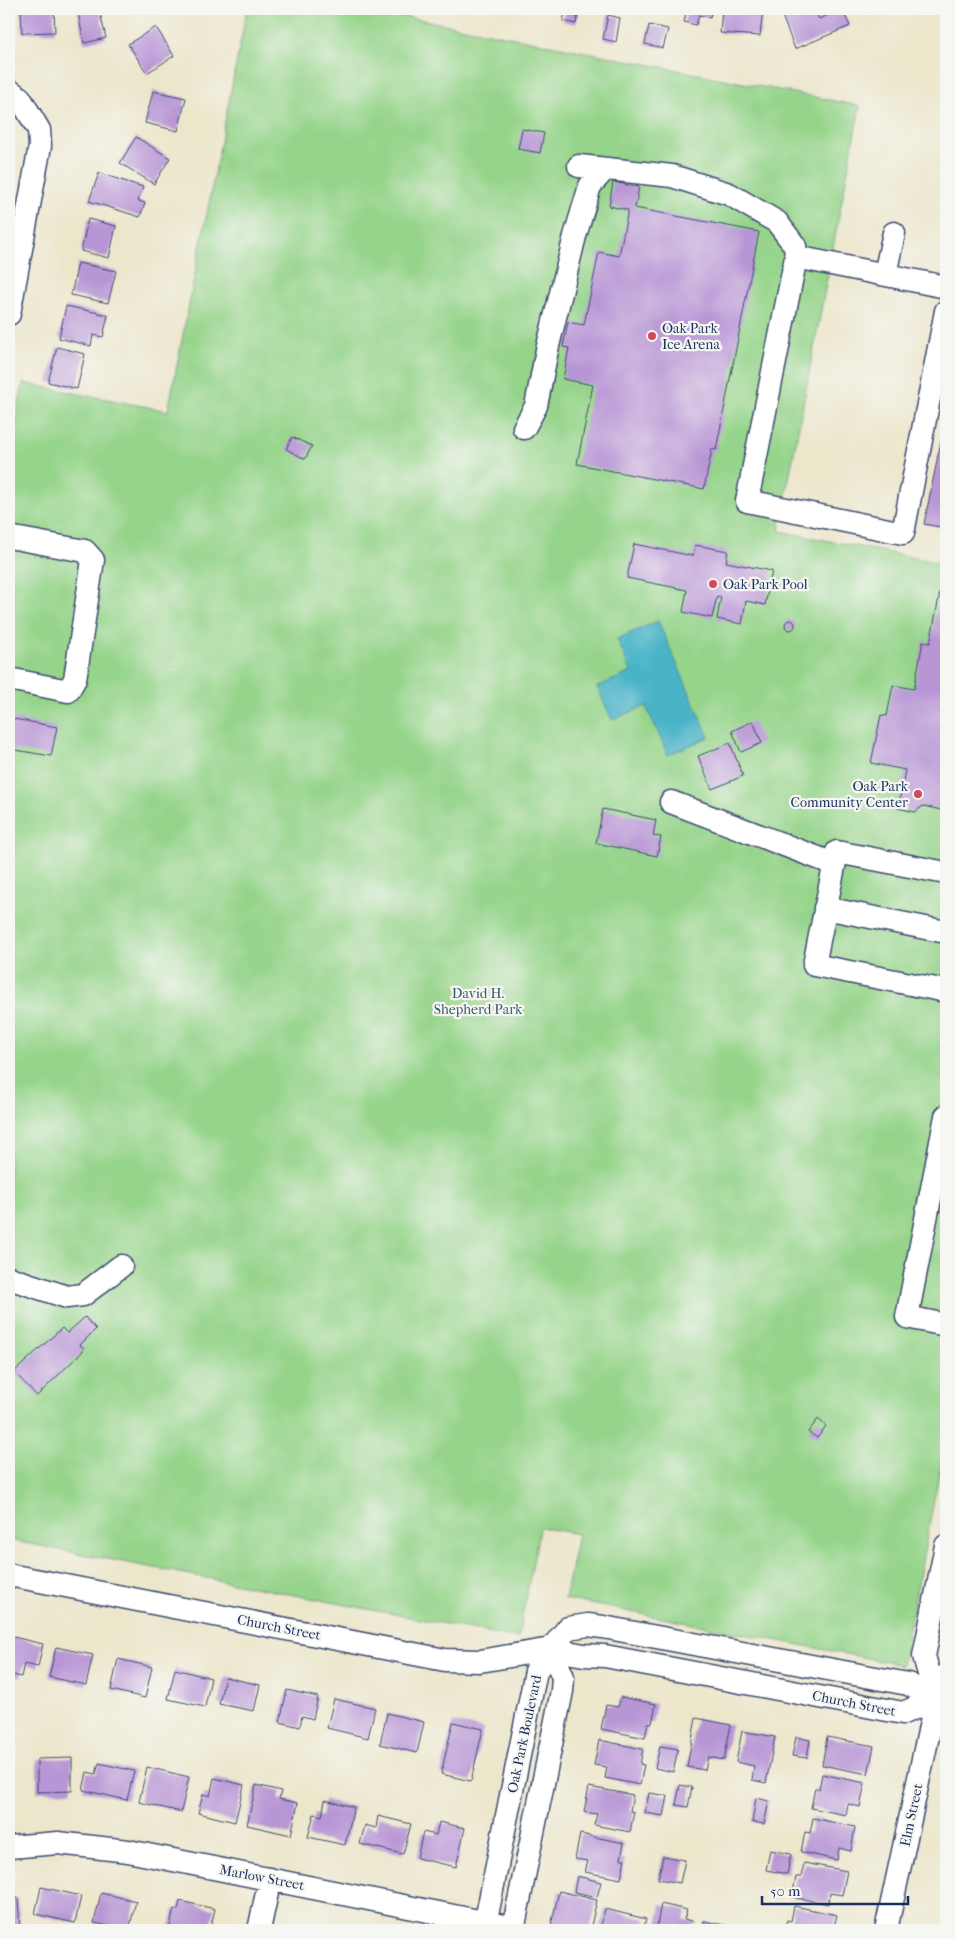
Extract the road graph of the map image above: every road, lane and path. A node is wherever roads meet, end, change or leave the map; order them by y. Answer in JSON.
{"nodes":[{"id":1,"x":14,"y":94,"type":"edge"},
{"id":2,"x":579,"y":166,"type":"dead end"},
{"id":3,"x":606,"y":169,"type":"junction"},
{"id":4,"x":894,"y":233,"type":"dead end"},
{"id":5,"x":796,"y":257,"type":"junction"},
{"id":6,"x":885,"y":274,"type":"junction"},
{"id":7,"x":946,"y":287,"type":"edge"},
{"id":8,"x":946,"y":311,"type":"edge"},
{"id":9,"x":9,"y":314,"type":"edge"},
{"id":10,"x":524,"y":428,"type":"dead end"},
{"id":11,"x":9,"y":537,"type":"edge"},
{"id":12,"x":9,"y":679,"type":"edge"},
{"id":13,"x":671,"y":802,"type":"dead end"},
{"id":14,"x":834,"y":864,"type":"junction"},
{"id":15,"x":946,"y":873,"type":"edge"},
{"id":16,"x":825,"y":908,"type":"junction"},
{"id":17,"x":946,"y":932,"type":"edge"},
{"id":18,"x":946,"y":991,"type":"edge"},
{"id":19,"x":946,"y":1116,"type":"edge"},
{"id":20,"x":122,"y":1266,"type":"dead end"},
{"id":21,"x":9,"y":1278,"type":"edge"},
{"id":22,"x":946,"y":1325,"type":"edge"},
{"id":23,"x":946,"y":1546,"type":"edge"},
{"id":24,"x":9,"y":1575,"type":"edge"},
{"id":25,"x":693,"y":1644,"type":"junction"},
{"id":26,"x":550,"y":1649,"type":"junction"},
{"id":27,"x":804,"y":1664,"type":"junction"},
{"id":28,"x":687,"y":1673,"type":"junction"},
{"id":29,"x":946,"y":1675,"type":"edge"},
{"id":30,"x":799,"y":1692,"type":"junction"},
{"id":31,"x":941,"y":1700,"type":"edge"},
{"id":32,"x":9,"y":1847,"type":"edge"},
{"id":33,"x":270,"y":1878,"type":"junction"},
{"id":34,"x":485,"y":1926,"type":"edge"},
{"id":35,"x":514,"y":1929,"type":"edge"},
{"id":36,"x":259,"y":1930,"type":"edge"},
{"id":37,"x":886,"y":1930,"type":"edge"}],
"edges":[{"from":1,"to":9,"type":"street"},
{"from":2,"to":3,"type":"street"},
{"from":3,"to":5,"type":"street"},
{"from":3,"to":10,"type":"street"},
{"from":4,"to":6,"type":"street"},
{"from":5,"to":6,"type":"street"},
{"from":5,"to":8,"type":"street"},
{"from":6,"to":7,"type":"street"},
{"from":11,"to":12,"type":"street"},
{"from":13,"to":14,"type":"street"},
{"from":14,"to":15,"type":"street"},
{"from":14,"to":16,"type":"street"},
{"from":16,"to":17,"type":"street"},
{"from":16,"to":18,"type":"street"},
{"from":19,"to":22,"type":"street"},
{"from":20,"to":21,"type":"street"},
{"from":23,"to":31,"type":"street"},
{"from":24,"to":26,"type":"street","name":"Church Street"},
{"from":25,"to":26,"type":"street","name":"Church Street"},
{"from":25,"to":27,"type":"street","name":"Church Street"},
{"from":25,"to":28,"type":"street"},
{"from":26,"to":28,"type":"street","name":"Church Street"},
{"from":26,"to":34,"type":"street","name":"Oak Park Boulevard"},
{"from":26,"to":35,"type":"street","name":"Oak Park Boulevard"},
{"from":27,"to":30,"type":"street","name":"Church Street"},
{"from":27,"to":31,"type":"street","name":"Church Street"},
{"from":28,"to":30,"type":"street","name":"Church Street"},
{"from":29,"to":31,"type":"street"},
{"from":30,"to":31,"type":"street","name":"Church Street"},
{"from":31,"to":37,"type":"street","name":"Elm Street"},
{"from":32,"to":33,"type":"street","name":"Marlow Street"},
{"from":33,"to":34,"type":"street","name":"Marlow Street"},
{"from":33,"to":36,"type":"street"},
{"from":34,"to":35,"type":"street","name":"Marlow Street"}]}
